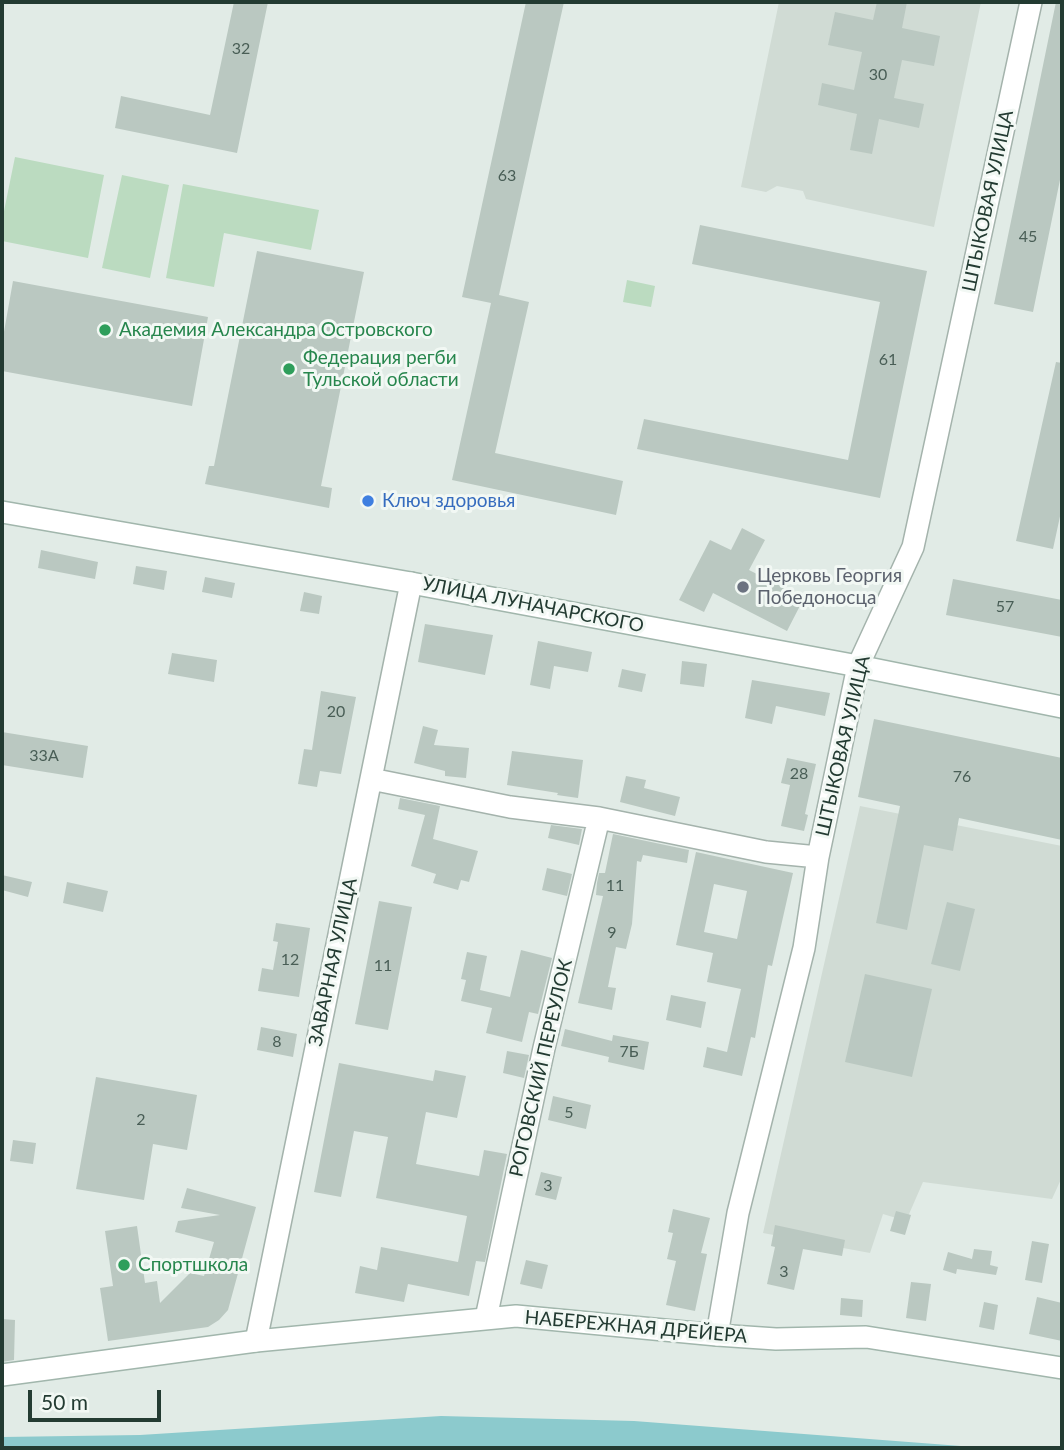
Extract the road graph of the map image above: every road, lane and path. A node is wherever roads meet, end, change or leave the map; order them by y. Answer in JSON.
{"nodes":[{"id":1,"x":1031,"y":2,"type":"edge"},
{"id":2,"x":2,"y":512,"type":"edge"},
{"id":3,"x":411,"y":583,"type":"junction"},
{"id":4,"x":858,"y":666,"type":"junction"},
{"id":5,"x":1062,"y":707,"type":"edge"},
{"id":6,"x":371,"y":779,"type":"junction"},
{"id":7,"x":599,"y":818,"type":"junction"},
{"id":8,"x":818,"y":857,"type":"junction"},
{"id":9,"x":486,"y":1318,"type":"junction"},
{"id":10,"x":717,"y":1335,"type":"junction"},
{"id":11,"x":256,"y":1341,"type":"junction"},
{"id":12,"x":1062,"y":1368,"type":"edge"},
{"id":13,"x":2,"y":1375,"type":"edge"}],
"edges":[{"from":1,"to":4,"type":"street","name":"ШТЫКОВАЯ УЛИЦА"},
{"from":2,"to":3,"type":"street","name":"УЛИЦА ЛУНАЧАРСКОГО"},
{"from":3,"to":4,"type":"street","name":"УЛИЦА ЛУНАЧАРСКОГО"},
{"from":3,"to":6,"type":"street","name":"ЗАВАРНАЯ УЛИЦА"},
{"from":4,"to":5,"type":"street","name":"УЛИЦА ЛУНАЧАРСКОГО"},
{"from":4,"to":8,"type":"street","name":"ШТЫКОВАЯ УЛИЦА"},
{"from":6,"to":7,"type":"street"},
{"from":6,"to":11,"type":"street","name":"ЗАВАРНАЯ УЛИЦА"},
{"from":7,"to":8,"type":"street"},
{"from":7,"to":9,"type":"street","name":"РОГОВСКИЙ ПЕРЕУЛОК"},
{"from":8,"to":10,"type":"street","name":"ШТЫКОВАЯ УЛИЦА"},
{"from":9,"to":10,"type":"street","name":"НАБЕРЕЖНАЯ ДРЕЙЕРА"},
{"from":9,"to":11,"type":"street","name":"НАБЕРЕЖНАЯ ДРЕЙЕРА"},
{"from":10,"to":12,"type":"street","name":"НАБЕРЕЖНАЯ ДРЕЙЕРА"},
{"from":11,"to":13,"type":"street","name":"НАБЕРЕЖНАЯ ДРЕЙЕРА"}]}
